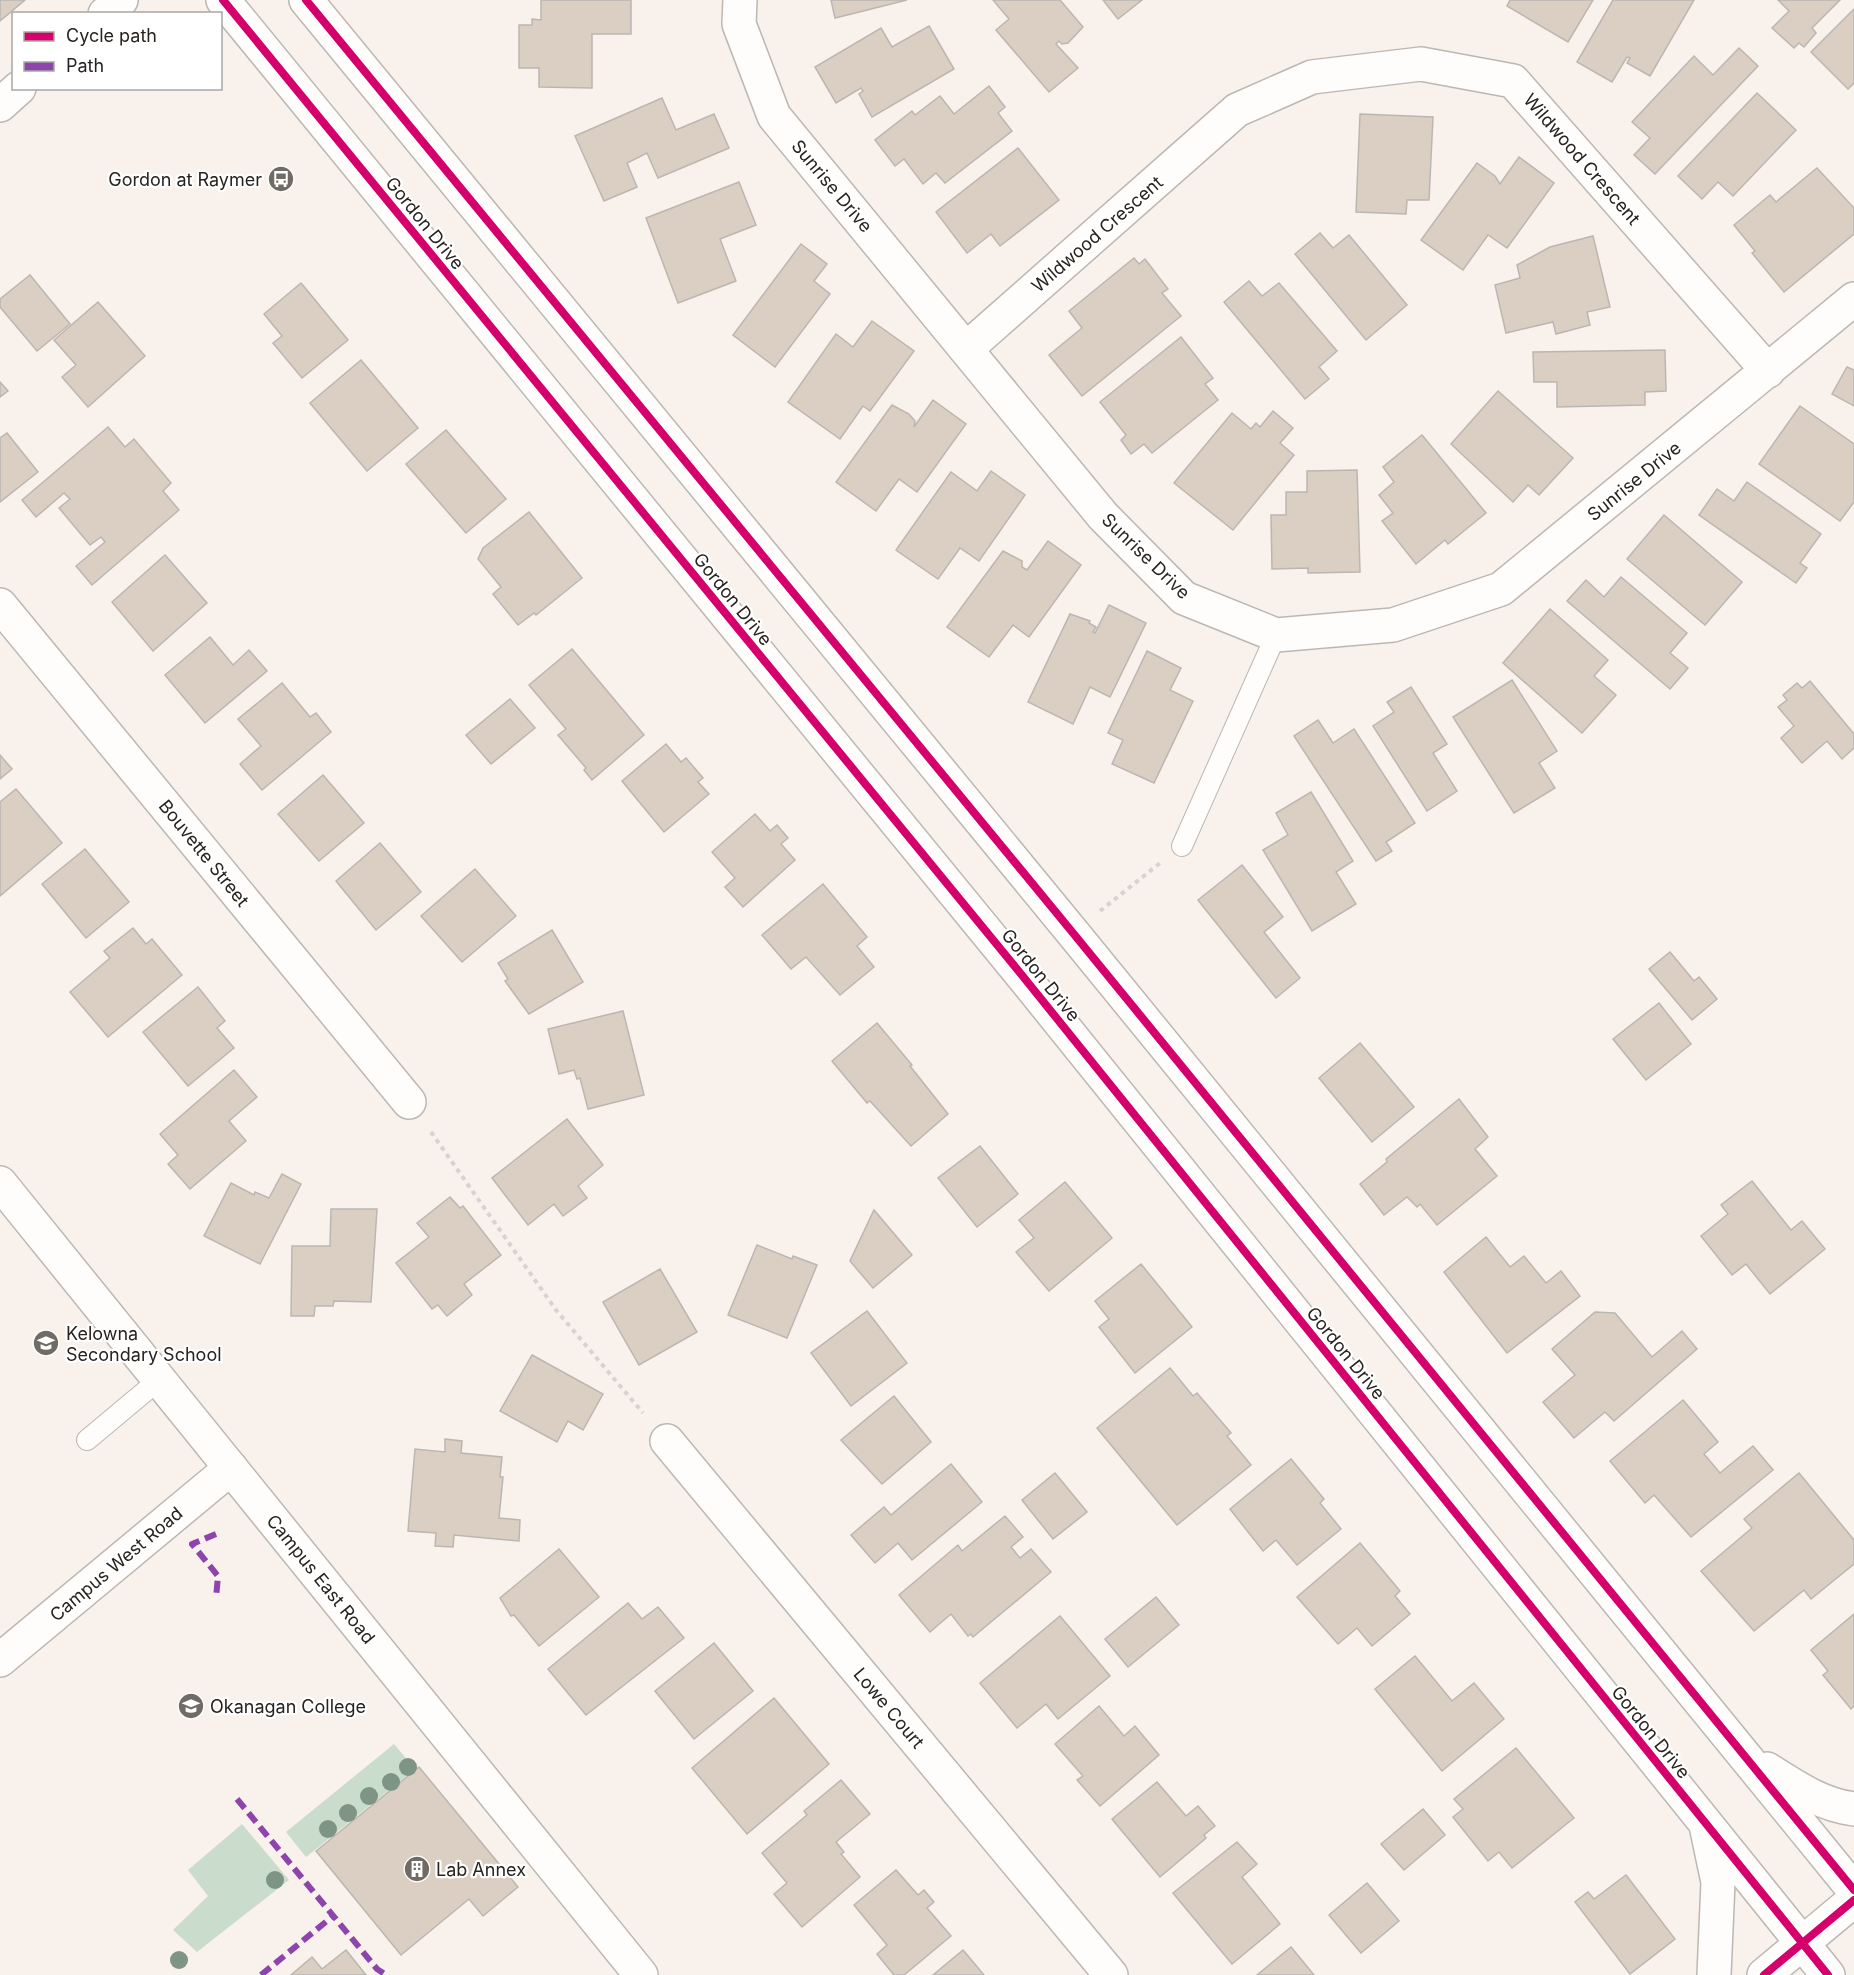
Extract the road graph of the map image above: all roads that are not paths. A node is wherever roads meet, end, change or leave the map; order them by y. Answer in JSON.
{"nodes":[{"id":1,"x":121,"y":0,"type":"edge"},
{"id":2,"x":223,"y":0,"type":"edge"},
{"id":3,"x":306,"y":0,"type":"edge"},
{"id":4,"x":740,"y":0,"type":"edge"},
{"id":5,"x":107,"y":12,"type":"edge"},
{"id":6,"x":17,"y":90,"type":"edge"},
{"id":7,"x":0,"y":105,"type":"edge"},
{"id":8,"x":1854,"y":299,"type":"edge"},
{"id":9,"x":966,"y":349,"type":"junction"},
{"id":10,"x":1768,"y":371,"type":"junction"},
{"id":11,"x":0,"y":605,"type":"edge"},
{"id":12,"x":1276,"y":635,"type":"junction"},
{"id":13,"x":1182,"y":846,"type":"dead end"},
{"id":14,"x":409,"y":1102,"type":"road end"},
{"id":15,"x":0,"y":1183,"type":"edge"},
{"id":16,"x":160,"y":1379,"type":"junction"},
{"id":17,"x":87,"y":1440,"type":"dead end"},
{"id":18,"x":667,"y":1441,"type":"road end"},
{"id":19,"x":231,"y":1468,"type":"junction"},
{"id":20,"x":0,"y":1659,"type":"edge"},
{"id":21,"x":1741,"y":1752,"type":"junction"},
{"id":22,"x":1854,"y":1809,"type":"edge"},
{"id":23,"x":1705,"y":1822,"type":"junction"},
{"id":24,"x":1854,"y":1890,"type":"edge"},
{"id":25,"x":1854,"y":1900,"type":"edge"},
{"id":26,"x":1802,"y":1943,"type":"junction"},
{"id":27,"x":641,"y":1975,"type":"edge"},
{"id":28,"x":1111,"y":1975,"type":"edge"},
{"id":29,"x":1714,"y":1975,"type":"edge"},
{"id":30,"x":1764,"y":1975,"type":"edge"},
{"id":31,"x":1828,"y":1975,"type":"edge"}],
"edges":[{"from":1,"to":5,"type":"main road"},
{"from":2,"to":23,"type":"main road","name":"Gordon Drive"},
{"from":3,"to":21,"type":"main road"},
{"from":4,"to":9,"type":"main road","name":"Sunrise Drive"},
{"from":6,"to":7,"type":"main road"},
{"from":8,"to":10,"type":"main road","name":"Sunrise Drive"},
{"from":9,"to":10,"type":"main road","name":"Wildwood Crescent"},
{"from":9,"to":12,"type":"main road","name":"Sunrise Drive"},
{"from":10,"to":12,"type":"main road","name":"Sunrise Drive"},
{"from":11,"to":14,"type":"main road","name":"Bouvette Street"},
{"from":12,"to":13,"type":"lane"},
{"from":15,"to":16,"type":"main road","name":"Campus East Road"},
{"from":16,"to":17,"type":"lane"},
{"from":16,"to":19,"type":"main road","name":"Campus East Road"},
{"from":18,"to":28,"type":"main road","name":"Lowe Court"},
{"from":19,"to":20,"type":"main road","name":"Campus West Road"},
{"from":19,"to":27,"type":"main road","name":"Campus East Road"},
{"from":21,"to":22,"type":"main road"},
{"from":21,"to":24,"type":"main road"},
{"from":23,"to":26,"type":"main road","name":"Gordon Drive"},
{"from":23,"to":29,"type":"main road"},
{"from":25,"to":26,"type":"main road"},
{"from":26,"to":30,"type":"main road"},
{"from":26,"to":31,"type":"main road","name":"Gordon Drive"}]}
